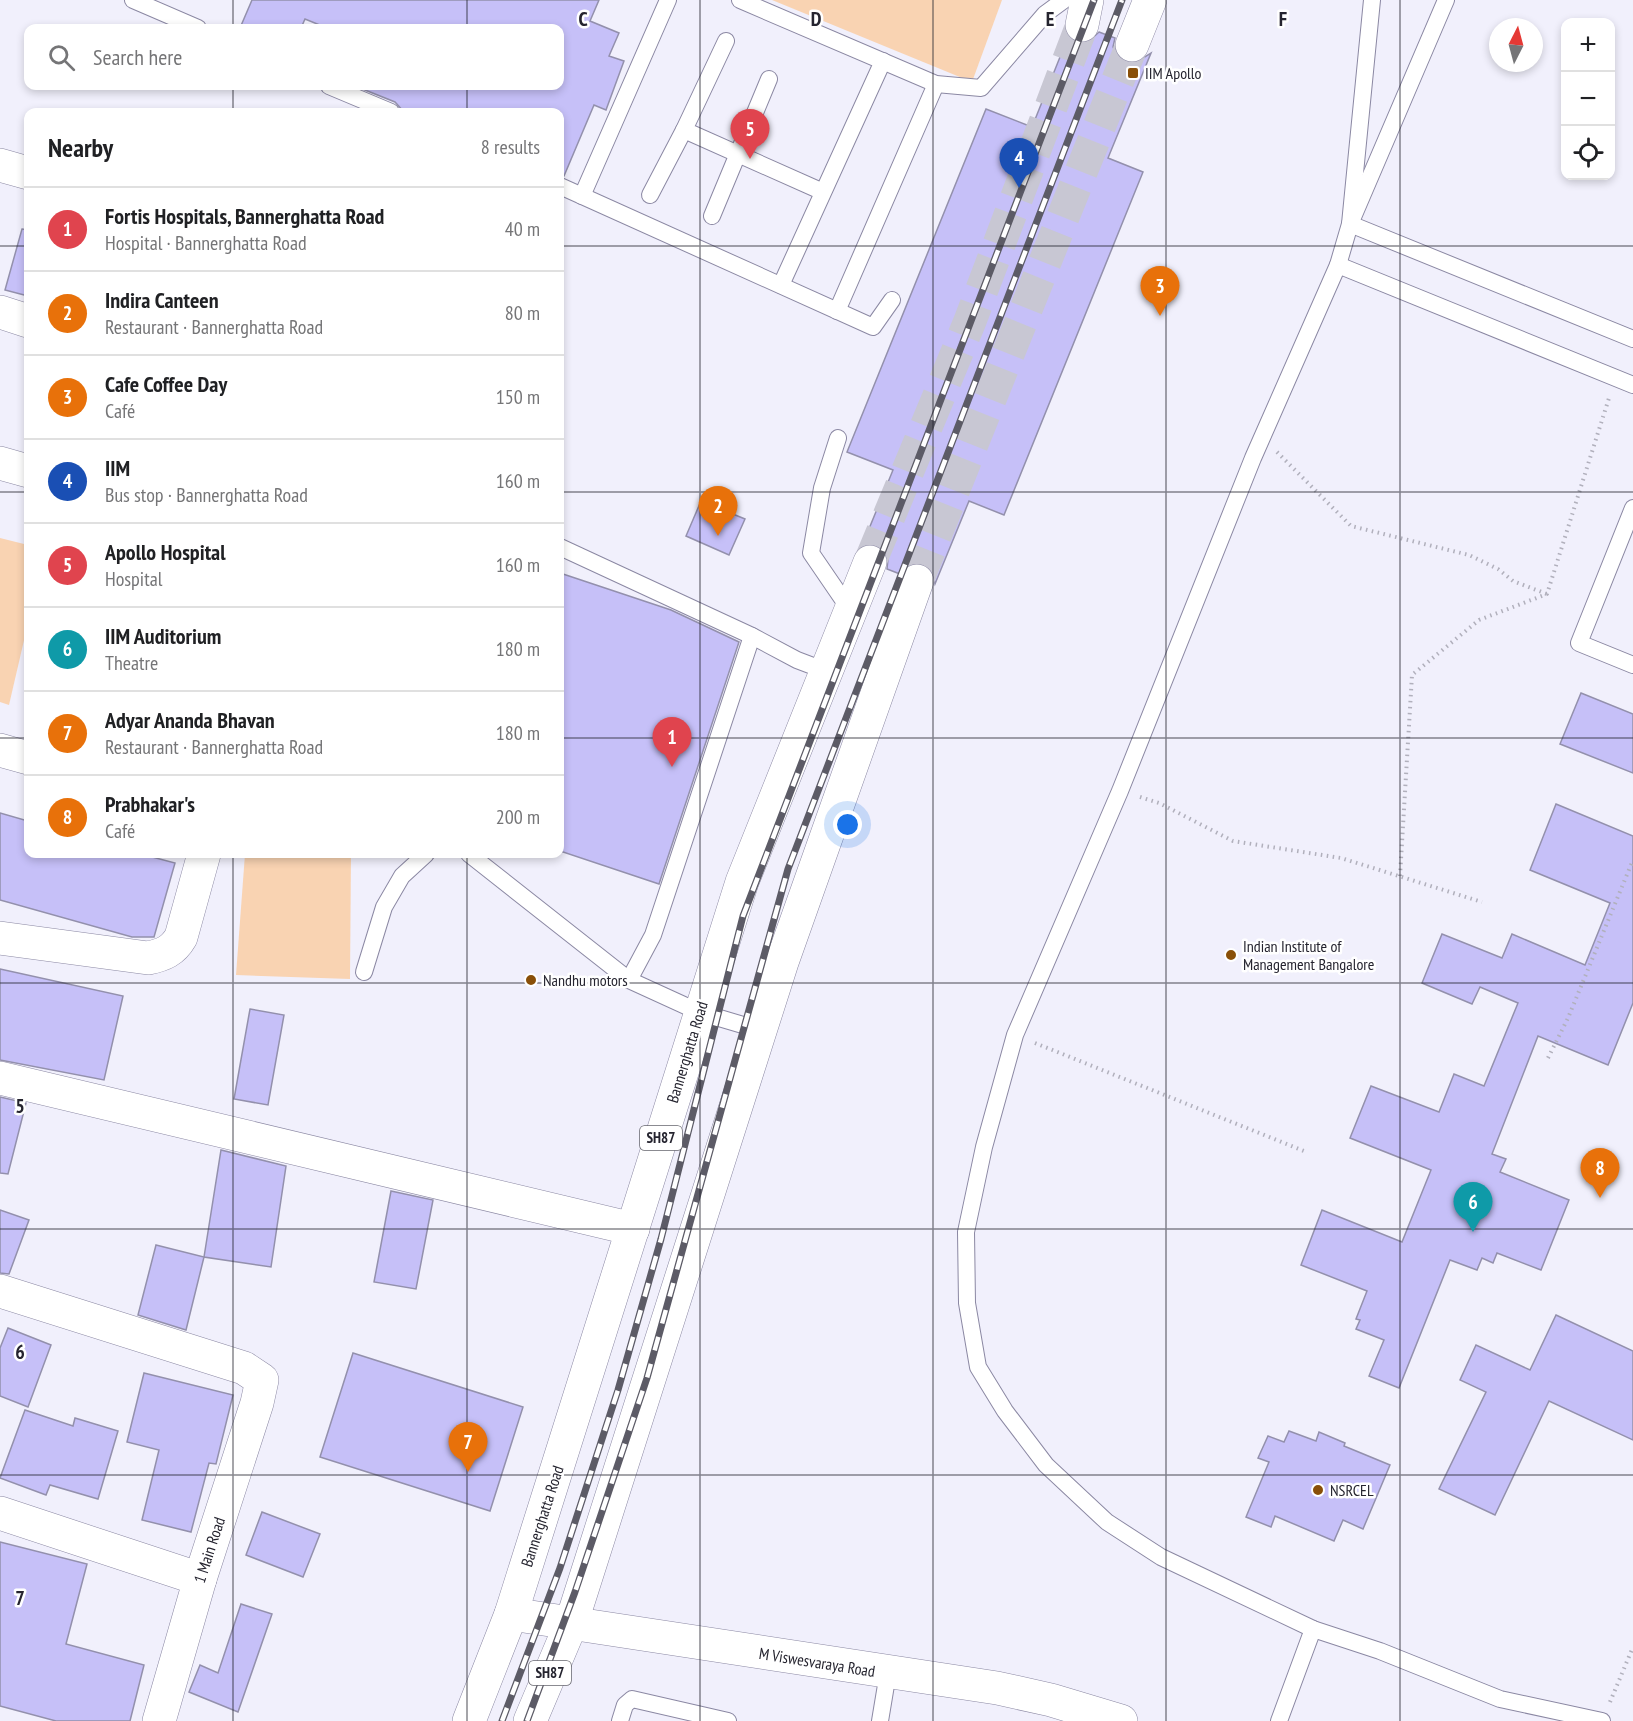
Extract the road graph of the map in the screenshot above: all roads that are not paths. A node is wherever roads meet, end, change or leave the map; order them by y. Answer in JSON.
{"nodes":[{"id":1,"x":133,"y":0,"type":"edge"},
{"id":2,"x":668,"y":0,"type":"edge"},
{"id":3,"x":740,"y":0,"type":"edge"},
{"id":4,"x":1150,"y":0,"type":"edge"},
{"id":5,"x":1372,"y":0,"type":"edge"},
{"id":6,"x":1446,"y":0,"type":"edge"},
{"id":7,"x":1077,"y":8,"type":"edge"},
{"id":8,"x":189,"y":24,"type":"edge"},
{"id":9,"x":726,"y":41,"type":"dead end"},
{"id":10,"x":1132,"y":45,"type":"tunnel mouth"},
{"id":11,"x":882,"y":61,"type":"junction"},
{"id":12,"x":769,"y":79,"type":"dead end"},
{"id":13,"x":936,"y":84,"type":"junction"},
{"id":14,"x":339,"y":90,"type":"edge"},
{"id":15,"x":381,"y":108,"type":"edge"},
{"id":16,"x":684,"y":130,"type":"junction"},
{"id":17,"x":739,"y":155,"type":"junction"},
{"id":18,"x":0,"y":165,"type":"edge"},
{"id":19,"x":24,"y":172,"type":"edge"},
{"id":20,"x":564,"y":188,"type":"edge"},
{"id":21,"x":821,"y":191,"type":"junction"},
{"id":22,"x":651,"y":195,"type":"dead end"},
{"id":23,"x":582,"y":196,"type":"junction"},
{"id":24,"x":712,"y":216,"type":"dead end"},
{"id":25,"x":1350,"y":224,"type":"junction"},
{"id":26,"x":1338,"y":265,"type":"junction"},
{"id":27,"x":781,"y":285,"type":"junction"},
{"id":28,"x":892,"y":300,"type":"dead end"},
{"id":29,"x":837,"y":311,"type":"junction"},
{"id":30,"x":0,"y":312,"type":"edge"},
{"id":31,"x":24,"y":320,"type":"edge"},
{"id":32,"x":1633,"y":339,"type":"edge"},
{"id":33,"x":1633,"y":385,"type":"edge"},
{"id":34,"x":838,"y":438,"type":"dead end"},
{"id":35,"x":0,"y":463,"type":"edge"},
{"id":36,"x":24,"y":470,"type":"edge"},
{"id":37,"x":1633,"y":508,"type":"edge"},
{"id":38,"x":564,"y":549,"type":"edge"},
{"id":39,"x":870,"y":562,"type":"tunnel mouth"},
{"id":40,"x":917,"y":581,"type":"tunnel mouth"},
{"id":41,"x":850,"y":610,"type":"junction"},
{"id":42,"x":752,"y":636,"type":"junction"},
{"id":43,"x":1633,"y":665,"type":"edge"},
{"id":44,"x":826,"y":671,"type":"junction"},
{"id":45,"x":0,"y":750,"type":"edge"},
{"id":46,"x":24,"y":757,"type":"edge"},
{"id":47,"x":203,"y":858,"type":"edge"},
{"id":48,"x":422,"y":858,"type":"edge"},
{"id":49,"x":474,"y":858,"type":"edge"},
{"id":50,"x":0,"y":938,"type":"edge"},
{"id":51,"x":364,"y":972,"type":"dead end"},
{"id":52,"x":629,"y":980,"type":"junction"},
{"id":53,"x":699,"y":1012,"type":"junction"},
{"id":54,"x":760,"y":1030,"type":"junction"},
{"id":55,"x":0,"y":1078,"type":"edge"},
{"id":56,"x":633,"y":1229,"type":"junction"},
{"id":57,"x":0,"y":1291,"type":"edge"},
{"id":58,"x":0,"y":1513,"type":"edge"},
{"id":59,"x":200,"y":1579,"type":"junction"},
{"id":60,"x":511,"y":1614,"type":"junction"},
{"id":61,"x":571,"y":1624,"type":"junction"},
{"id":62,"x":1313,"y":1629,"type":"junction"},
{"id":63,"x":888,"y":1673,"type":"junction"},
{"id":64,"x":1602,"y":1720,"type":"edge"},
{"id":65,"x":159,"y":1721,"type":"edge"},
{"id":66,"x":469,"y":1721,"type":"edge"},
{"id":67,"x":530,"y":1721,"type":"edge"},
{"id":68,"x":620,"y":1721,"type":"edge"},
{"id":69,"x":728,"y":1721,"type":"edge"},
{"id":70,"x":880,"y":1721,"type":"edge"},
{"id":71,"x":1121,"y":1721,"type":"edge"},
{"id":72,"x":1280,"y":1721,"type":"edge"}],
"edges":[{"from":1,"to":8,"type":"lane"},
{"from":2,"to":23,"type":"lane"},
{"from":3,"to":11,"type":"lane"},
{"from":4,"to":10,"type":"street"},
{"from":5,"to":25,"type":"lane"},
{"from":6,"to":25,"type":"lane"},
{"from":7,"to":13,"type":"lane"},
{"from":9,"to":16,"type":"lane"},
{"from":11,"to":13,"type":"lane"},
{"from":11,"to":21,"type":"lane"},
{"from":12,"to":17,"type":"lane"},
{"from":13,"to":29,"type":"lane"},
{"from":14,"to":15,"type":"lane"},
{"from":16,"to":17,"type":"lane"},
{"from":16,"to":22,"type":"lane"},
{"from":17,"to":21,"type":"lane"},
{"from":17,"to":24,"type":"lane"},
{"from":18,"to":19,"type":"street"},
{"from":20,"to":23,"type":"lane"},
{"from":21,"to":27,"type":"lane"},
{"from":23,"to":27,"type":"lane"},
{"from":25,"to":26,"type":"lane"},
{"from":25,"to":32,"type":"lane"},
{"from":26,"to":33,"type":"lane"},
{"from":26,"to":62,"type":"lane"},
{"from":27,"to":29,"type":"lane"},
{"from":28,"to":29,"type":"lane"},
{"from":30,"to":31,"type":"street"},
{"from":34,"to":41,"type":"lane"},
{"from":35,"to":36,"type":"street"},
{"from":37,"to":43,"type":"lane"},
{"from":38,"to":42,"type":"lane"},
{"from":39,"to":41,"type":"street","name":"Bannerghatta Road","number":"SH87"},
{"from":40,"to":54,"type":"street","number":"SH87"},
{"from":41,"to":44,"type":"street","name":"Bannerghatta Road","number":"SH87"},
{"from":42,"to":44,"type":"lane"},
{"from":42,"to":52,"type":"lane"},
{"from":44,"to":53,"type":"street","name":"Bannerghatta Road","number":"SH87"},
{"from":45,"to":46,"type":"street"},
{"from":47,"to":50,"type":"street"},
{"from":48,"to":51,"type":"lane"},
{"from":49,"to":52,"type":"lane"},
{"from":52,"to":53,"type":"lane"},
{"from":53,"to":54,"type":"lane"},
{"from":53,"to":56,"type":"street","name":"Bannerghatta Road","number":"SH87"},
{"from":54,"to":61,"type":"street","number":"SH87"},
{"from":55,"to":56,"type":"street"},
{"from":56,"to":60,"type":"street","name":"Bannerghatta Road","number":"SH87"},
{"from":57,"to":59,"type":"street","name":"1 Main Road"},
{"from":58,"to":59,"type":"street"},
{"from":59,"to":65,"type":"street","name":"1 Main Road"},
{"from":60,"to":61,"type":"street","name":"M Viswesvaraya Road"},
{"from":60,"to":66,"type":"street","name":"Bannerghatta Road","number":"SH87"},
{"from":61,"to":63,"type":"street","name":"M Viswesvaraya Road"},
{"from":61,"to":67,"type":"street","number":"SH87"},
{"from":62,"to":64,"type":"lane"},
{"from":62,"to":72,"type":"lane"},
{"from":63,"to":70,"type":"lane"},
{"from":63,"to":71,"type":"street","name":"M Viswesvaraya Road"},
{"from":68,"to":69,"type":"lane"}]}
